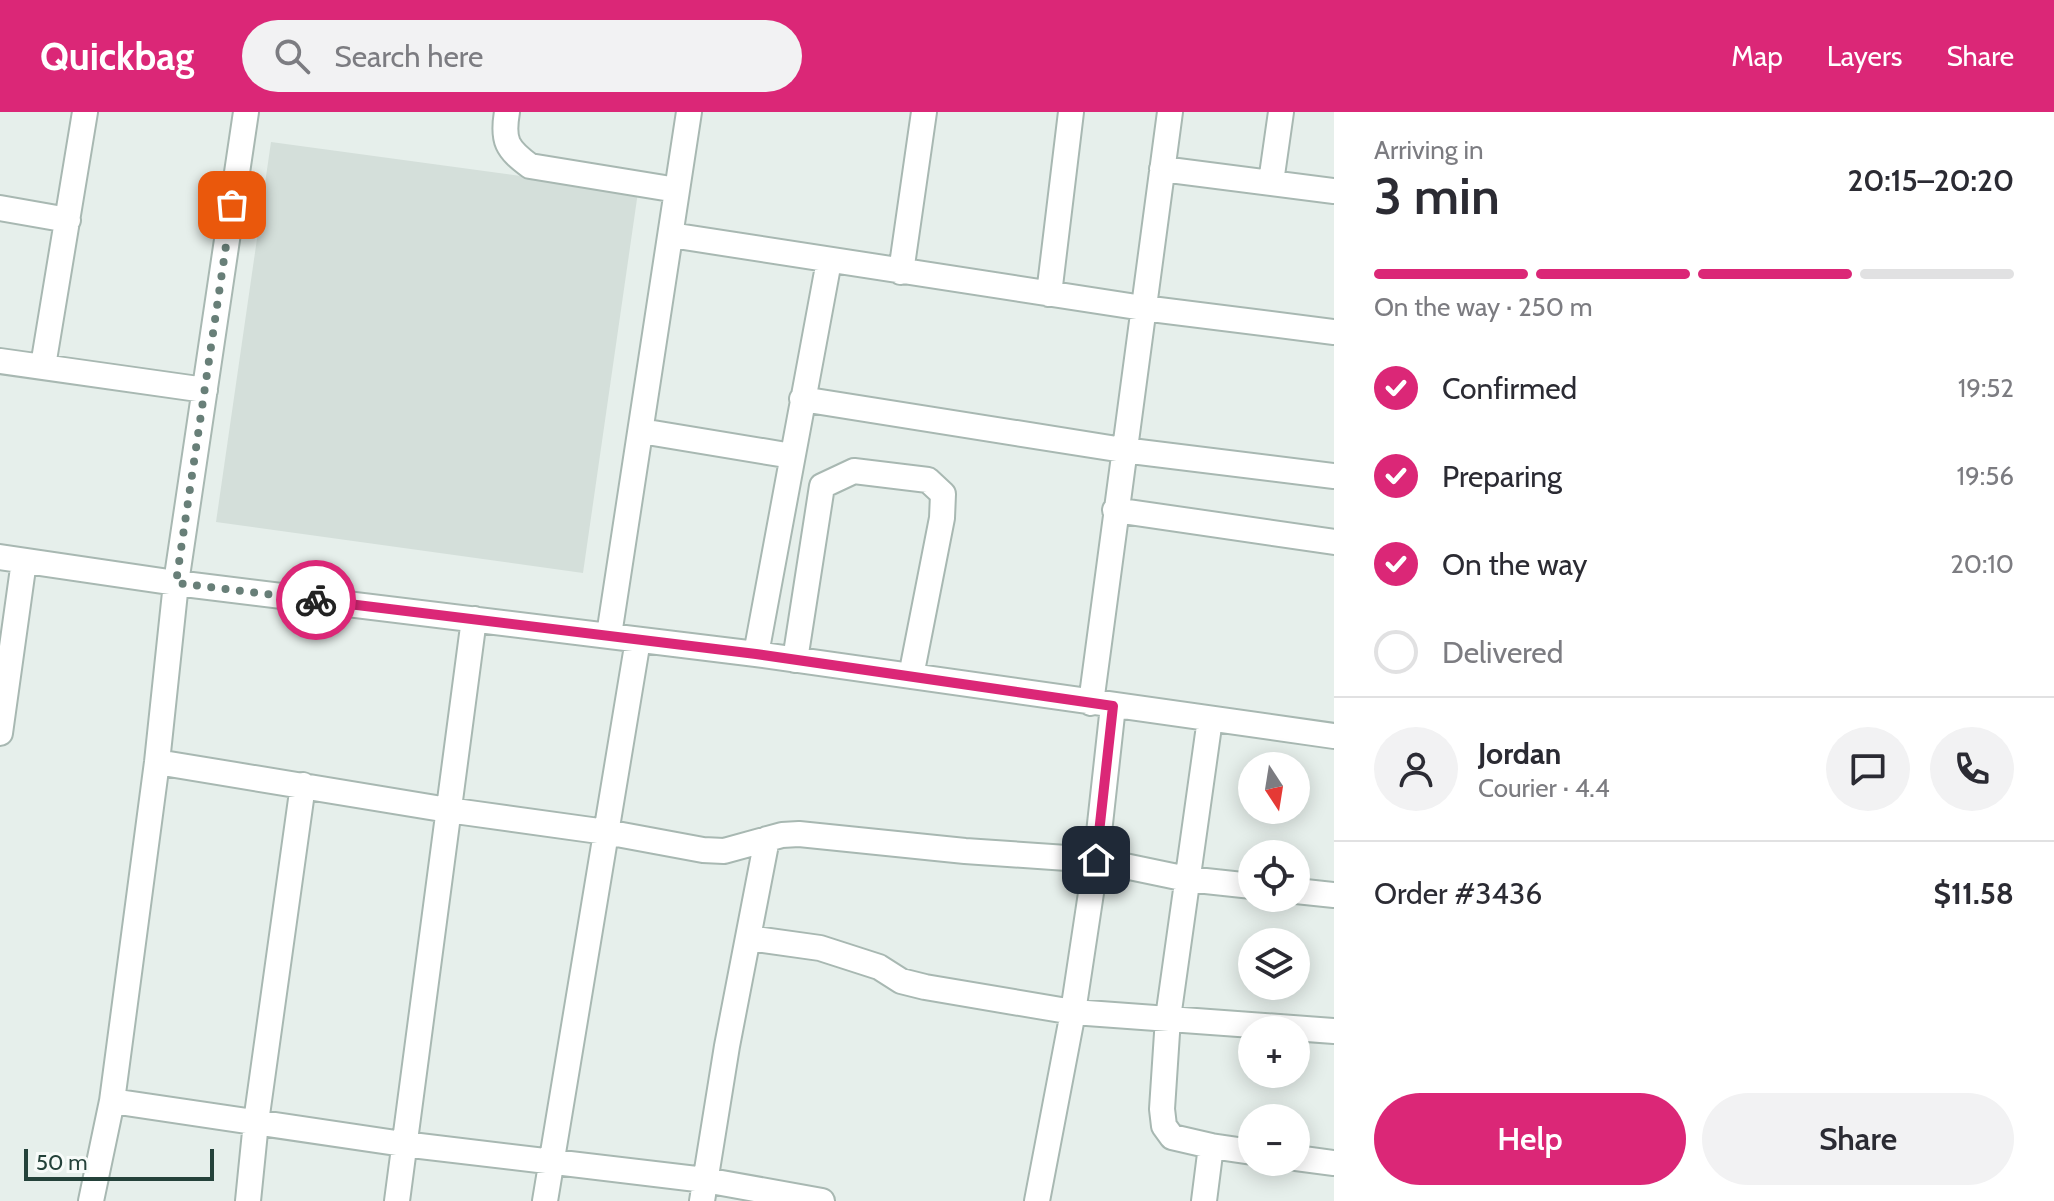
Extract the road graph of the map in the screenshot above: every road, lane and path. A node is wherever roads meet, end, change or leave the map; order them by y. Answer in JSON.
{"nodes":[{"id":1,"x":85,"y":112,"type":"edge"},
{"id":2,"x":246,"y":112,"type":"edge"},
{"id":3,"x":507,"y":112,"type":"edge"},
{"id":4,"x":689,"y":112,"type":"edge"},
{"id":5,"x":924,"y":112,"type":"edge"},
{"id":6,"x":1071,"y":112,"type":"edge"},
{"id":7,"x":1170,"y":112,"type":"edge"},
{"id":8,"x":1281,"y":112,"type":"edge"},
{"id":9,"x":1162,"y":169,"type":"junction"},
{"id":10,"x":1271,"y":182,"type":"junction"},
{"id":11,"x":677,"y":190,"type":"junction"},
{"id":12,"x":1334,"y":191,"type":"edge"},
{"id":13,"x":0,"y":208,"type":"edge"},
{"id":14,"x":68,"y":220,"type":"junction"},
{"id":15,"x":671,"y":235,"type":"junction"},
{"id":16,"x":829,"y":261,"type":"junction"},
{"id":17,"x":901,"y":272,"type":"junction"},
{"id":18,"x":1049,"y":294,"type":"junction"},
{"id":19,"x":1143,"y":308,"type":"junction"},
{"id":20,"x":1334,"y":332,"type":"edge"},
{"id":21,"x":0,"y":361,"type":"edge"},
{"id":22,"x":43,"y":366,"type":"junction"},
{"id":23,"x":205,"y":390,"type":"junction"},
{"id":24,"x":802,"y":399,"type":"junction"},
{"id":25,"x":641,"y":431,"type":"junction"},
{"id":26,"x":1123,"y":450,"type":"junction"},
{"id":27,"x":792,"y":456,"type":"junction"},
{"id":28,"x":1334,"y":476,"type":"edge"},
{"id":29,"x":1115,"y":510,"type":"junction"},
{"id":30,"x":1334,"y":542,"type":"edge"},
{"id":31,"x":12,"y":559,"type":"edge"},
{"id":32,"x":176,"y":583,"type":"junction"},
{"id":33,"x":474,"y":619,"type":"junction"},
{"id":34,"x":609,"y":635,"type":"junction"},
{"id":35,"x":638,"y":640,"type":"junction"},
{"id":36,"x":756,"y":654,"type":"junction"},
{"id":37,"x":795,"y":660,"type":"junction"},
{"id":38,"x":911,"y":676,"type":"junction"},
{"id":39,"x":1102,"y":704,"type":"junction"},
{"id":40,"x":1210,"y":719,"type":"junction"},
{"id":41,"x":0,"y":733,"type":"edge"},
{"id":42,"x":1334,"y":736,"type":"edge"},
{"id":43,"x":157,"y":762,"type":"junction"},
{"id":44,"x":303,"y":785,"type":"junction"},
{"id":45,"x":448,"y":810,"type":"junction"},
{"id":46,"x":606,"y":832,"type":"junction"},
{"id":47,"x":767,"y":839,"type":"junction"},
{"id":48,"x":1096,"y":860,"type":"junction"},
{"id":49,"x":1187,"y":879,"type":"junction"},
{"id":50,"x":1238,"y":884,"type":"edge"},
{"id":51,"x":1310,"y":892,"type":"edge"},
{"id":52,"x":1334,"y":895,"type":"edge"},
{"id":53,"x":748,"y":938,"type":"junction"},
{"id":54,"x":1073,"y":1012,"type":"junction"},
{"id":55,"x":1168,"y":1018,"type":"junction"},
{"id":56,"x":1334,"y":1031,"type":"edge"},
{"id":57,"x":112,"y":1101,"type":"junction"},
{"id":58,"x":256,"y":1122,"type":"junction"},
{"id":59,"x":403,"y":1144,"type":"junction"},
{"id":60,"x":1211,"y":1146,"type":"junction"},
{"id":61,"x":1238,"y":1150,"type":"edge"},
{"id":62,"x":1310,"y":1160,"type":"edge"},
{"id":63,"x":550,"y":1161,"type":"junction"},
{"id":64,"x":1334,"y":1163,"type":"edge"},
{"id":65,"x":704,"y":1190,"type":"edge"},
{"id":66,"x":91,"y":1201,"type":"edge"},
{"id":67,"x":248,"y":1201,"type":"edge"},
{"id":68,"x":397,"y":1201,"type":"edge"},
{"id":69,"x":545,"y":1201,"type":"edge"},
{"id":70,"x":822,"y":1201,"type":"edge"},
{"id":71,"x":1037,"y":1201,"type":"edge"},
{"id":72,"x":1204,"y":1201,"type":"edge"}],
"edges":[{"from":1,"to":14,"type":"street"},
{"from":2,"to":23,"type":"street"},
{"from":3,"to":11,"type":"street"},
{"from":4,"to":11,"type":"street"},
{"from":5,"to":17,"type":"street"},
{"from":6,"to":18,"type":"street"},
{"from":7,"to":9,"type":"street"},
{"from":8,"to":10,"type":"street"},
{"from":9,"to":10,"type":"street"},
{"from":9,"to":19,"type":"street"},
{"from":10,"to":12,"type":"street"},
{"from":11,"to":15,"type":"street"},
{"from":13,"to":14,"type":"street"},
{"from":14,"to":22,"type":"street"},
{"from":15,"to":16,"type":"street"},
{"from":15,"to":25,"type":"street"},
{"from":16,"to":17,"type":"street"},
{"from":16,"to":24,"type":"street"},
{"from":17,"to":18,"type":"street"},
{"from":18,"to":19,"type":"street"},
{"from":19,"to":20,"type":"street"},
{"from":19,"to":26,"type":"street"},
{"from":21,"to":22,"type":"street"},
{"from":22,"to":23,"type":"street"},
{"from":23,"to":32,"type":"street"},
{"from":24,"to":26,"type":"street"},
{"from":24,"to":27,"type":"street"},
{"from":25,"to":27,"type":"street"},
{"from":25,"to":34,"type":"street"},
{"from":26,"to":28,"type":"street"},
{"from":26,"to":29,"type":"street"},
{"from":27,"to":36,"type":"street"},
{"from":29,"to":30,"type":"street"},
{"from":29,"to":39,"type":"street"},
{"from":31,"to":32,"type":"street"},
{"from":31,"to":41,"type":"street"},
{"from":32,"to":33,"type":"street"},
{"from":32,"to":43,"type":"street"},
{"from":33,"to":34,"type":"street"},
{"from":33,"to":45,"type":"street"},
{"from":34,"to":35,"type":"street"},
{"from":35,"to":36,"type":"street"},
{"from":35,"to":46,"type":"street"},
{"from":36,"to":37,"type":"street"},
{"from":37,"to":38,"type":"street"},
{"from":37,"to":38,"type":"street"},
{"from":38,"to":39,"type":"street"},
{"from":39,"to":40,"type":"street"},
{"from":39,"to":48,"type":"street"},
{"from":40,"to":42,"type":"street"},
{"from":40,"to":49,"type":"street"},
{"from":43,"to":44,"type":"street"},
{"from":43,"to":57,"type":"street"},
{"from":44,"to":45,"type":"street"},
{"from":44,"to":58,"type":"street"},
{"from":45,"to":46,"type":"street"},
{"from":45,"to":59,"type":"street"},
{"from":46,"to":47,"type":"street"},
{"from":46,"to":63,"type":"street"},
{"from":47,"to":48,"type":"street"},
{"from":47,"to":53,"type":"street"},
{"from":48,"to":49,"type":"street"},
{"from":48,"to":54,"type":"street"},
{"from":49,"to":50,"type":"street"},
{"from":49,"to":55,"type":"street"},
{"from":51,"to":52,"type":"street"},
{"from":53,"to":54,"type":"street"},
{"from":53,"to":65,"type":"street"},
{"from":54,"to":55,"type":"street"},
{"from":54,"to":71,"type":"street"},
{"from":55,"to":56,"type":"street"},
{"from":55,"to":60,"type":"street"},
{"from":57,"to":58,"type":"street"},
{"from":57,"to":66,"type":"street"},
{"from":58,"to":59,"type":"street"},
{"from":58,"to":67,"type":"street"},
{"from":59,"to":63,"type":"street"},
{"from":59,"to":68,"type":"street"},
{"from":60,"to":61,"type":"street"},
{"from":60,"to":72,"type":"street"},
{"from":62,"to":64,"type":"street"},
{"from":63,"to":65,"type":"street"},
{"from":63,"to":69,"type":"street"},
{"from":65,"to":70,"type":"street"}]}
